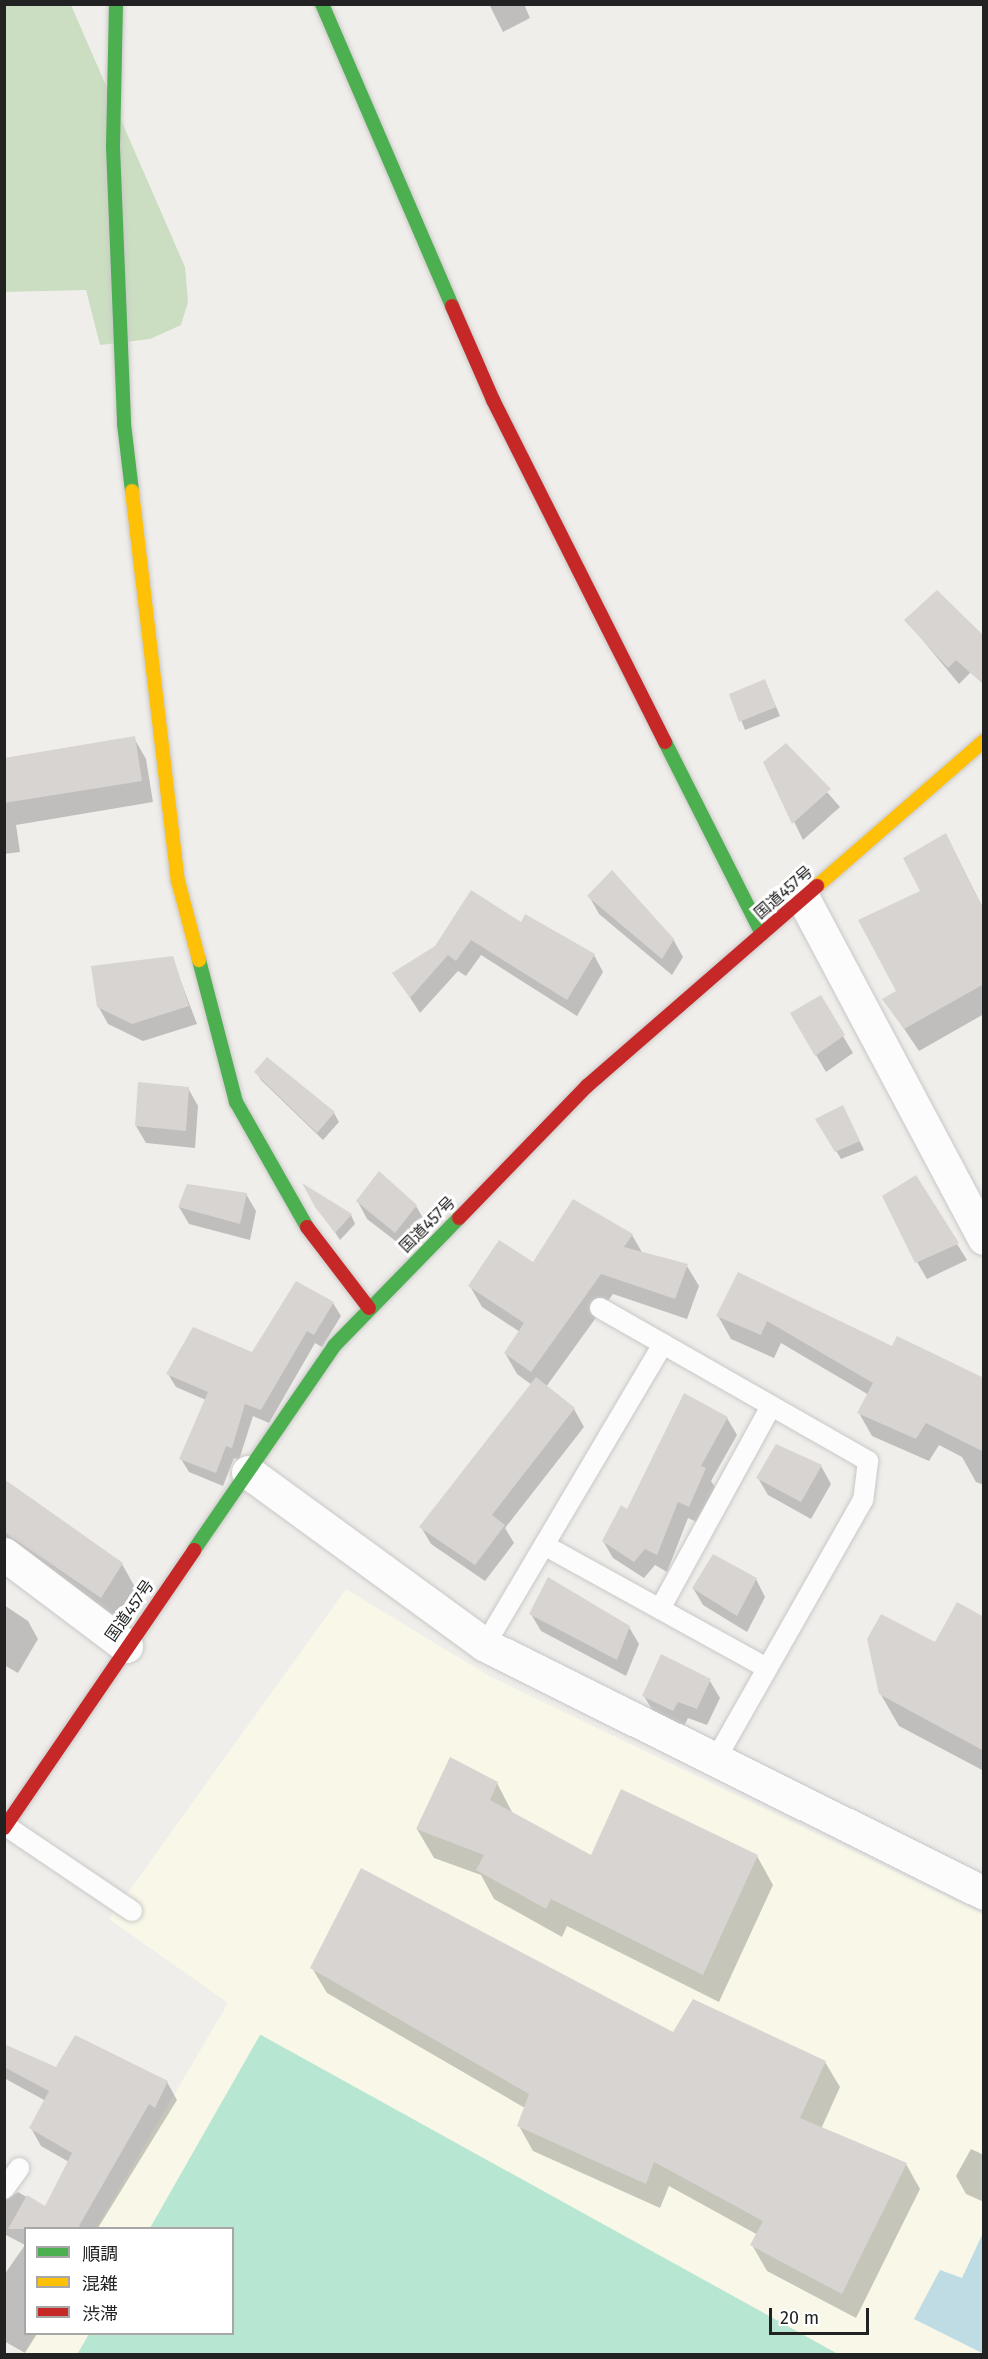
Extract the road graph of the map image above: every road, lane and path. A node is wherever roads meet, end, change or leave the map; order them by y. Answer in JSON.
{"nodes":[{"id":1,"x":116,"y":4,"type":"edge"},
{"id":2,"x":322,"y":4,"type":"edge"},
{"id":3,"x":984,"y":741,"type":"edge"},
{"id":4,"x":803,"y":898,"type":"junction"},
{"id":5,"x":762,"y":934,"type":"junction"},
{"id":6,"x":984,"y":1238,"type":"edge"},
{"id":7,"x":369,"y":1308,"type":"junction"},
{"id":8,"x":600,"y":1308,"type":"dead end"},
{"id":9,"x":663,"y":1344,"type":"junction"},
{"id":10,"x":771,"y":1406,"type":"junction"},
{"id":11,"x":248,"y":1472,"type":"junction"},
{"id":12,"x":544,"y":1545,"type":"junction"},
{"id":13,"x":4,"y":1554,"type":"edge"},
{"id":14,"x":660,"y":1609,"type":"junction"},
{"id":15,"x":485,"y":1645,"type":"junction"},
{"id":16,"x":126,"y":1646,"type":"junction"},
{"id":17,"x":767,"y":1668,"type":"junction"},
{"id":18,"x":714,"y":1762,"type":"junction"},
{"id":19,"x":5,"y":1827,"type":"edge"},
{"id":20,"x":984,"y":1893,"type":"edge"},
{"id":21,"x":132,"y":1911,"type":"dead end"},
{"id":22,"x":19,"y":2168,"type":"dead end"},
{"id":23,"x":4,"y":2189,"type":"edge"}],
"edges":[{"from":1,"to":7,"type":"main road"},
{"from":2,"to":5,"type":"main road"},
{"from":3,"to":4,"type":"main road","name":"国道457号"},
{"from":4,"to":5,"type":"main road","name":"国道457号"},
{"from":4,"to":6,"type":"street"},
{"from":5,"to":7,"type":"main road","name":"国道457号"},
{"from":7,"to":11,"type":"main road","name":"国道457号"},
{"from":8,"to":9,"type":"lane"},
{"from":9,"to":10,"type":"lane"},
{"from":9,"to":12,"type":"lane"},
{"from":10,"to":14,"type":"lane"},
{"from":10,"to":17,"type":"lane"},
{"from":11,"to":15,"type":"street"},
{"from":11,"to":16,"type":"main road","name":"国道457号"},
{"from":12,"to":14,"type":"lane"},
{"from":12,"to":15,"type":"lane"},
{"from":13,"to":16,"type":"street"},
{"from":14,"to":17,"type":"lane"},
{"from":15,"to":18,"type":"street"},
{"from":16,"to":19,"type":"main road","name":"国道457号"},
{"from":17,"to":18,"type":"lane"},
{"from":18,"to":20,"type":"street"},
{"from":19,"to":21,"type":"lane"},
{"from":22,"to":23,"type":"lane"}]}
